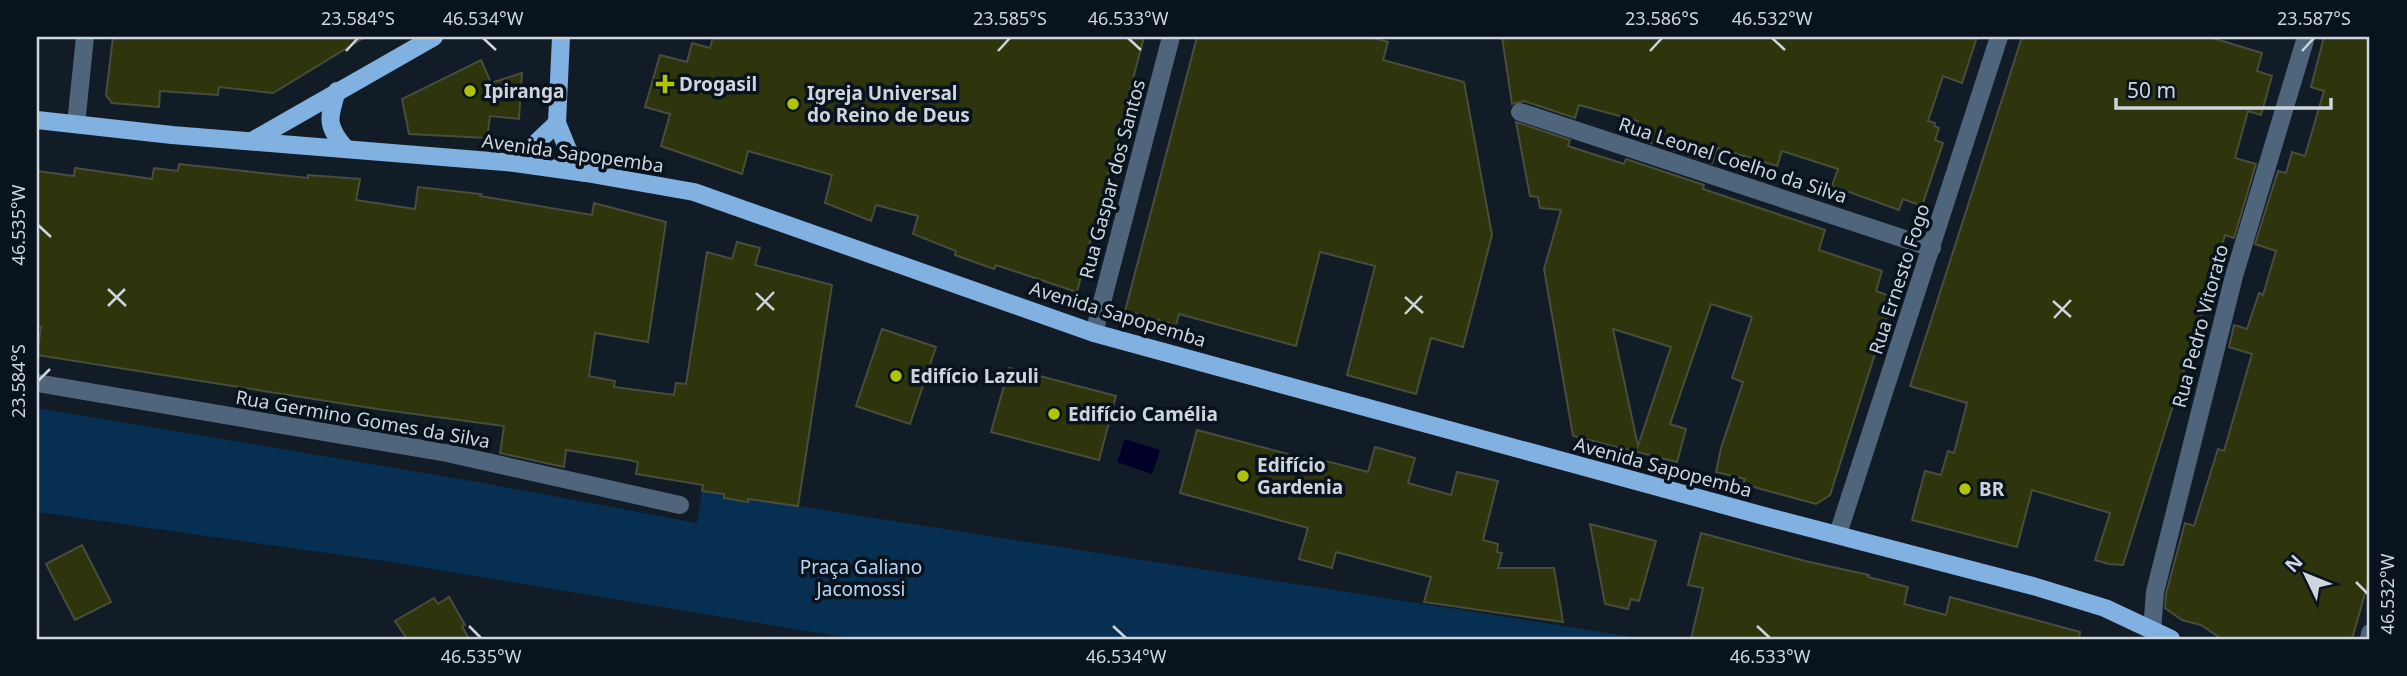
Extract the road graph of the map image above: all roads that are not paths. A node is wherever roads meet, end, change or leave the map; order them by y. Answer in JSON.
{"nodes":[{"id":1,"x":85,"y":37,"type":"edge"},
{"id":2,"x":434,"y":37,"type":"edge"},
{"id":3,"x":561,"y":37,"type":"edge"},
{"id":4,"x":1171,"y":37,"type":"edge"},
{"id":5,"x":1999,"y":37,"type":"edge"},
{"id":6,"x":2306,"y":37,"type":"edge"},
{"id":7,"x":337,"y":91,"type":"junction"},
{"id":8,"x":1520,"y":112,"type":"dead end"},
{"id":9,"x":37,"y":120,"type":"edge"},
{"id":10,"x":557,"y":123,"type":"junction"},
{"id":11,"x":76,"y":124,"type":"junction"},
{"id":12,"x":252,"y":141,"type":"junction"},
{"id":13,"x":346,"y":149,"type":"junction"},
{"id":14,"x":515,"y":163,"type":"junction"},
{"id":15,"x":586,"y":173,"type":"junction"},
{"id":16,"x":1932,"y":248,"type":"junction"},
{"id":17,"x":1094,"y":333,"type":"junction"},
{"id":18,"x":37,"y":383,"type":"edge"},
{"id":19,"x":680,"y":505,"type":"dead end"},
{"id":20,"x":1838,"y":534,"type":"junction"},
{"id":21,"x":2151,"y":634,"type":"edge"},
{"id":22,"x":2370,"y":634,"type":"edge"},
{"id":23,"x":2171,"y":639,"type":"edge"},
{"id":24,"x":2369,"y":639,"type":"edge"}],
"edges":[{"from":1,"to":11,"type":"street"},
{"from":2,"to":7,"type":"main road"},
{"from":3,"to":10,"type":"main road"},
{"from":4,"to":17,"type":"street","name":"Rua Gaspar dos Santos"},
{"from":5,"to":16,"type":"street","name":"Rua Ernesto Fogo"},
{"from":6,"to":21,"type":"street","name":"Rua Pedro Vitorato"},
{"from":7,"to":12,"type":"main road"},
{"from":7,"to":13,"type":"main road"},
{"from":8,"to":16,"type":"street","name":"Rua Leonel Coelho da Silva"},
{"from":9,"to":11,"type":"main road","name":"Avenida Sapopemba"},
{"from":10,"to":14,"type":"main road"},
{"from":10,"to":15,"type":"main road"},
{"from":11,"to":12,"type":"main road","name":"Avenida Sapopemba"},
{"from":12,"to":13,"type":"main road","name":"Avenida Sapopemba"},
{"from":13,"to":14,"type":"main road","name":"Avenida Sapopemba"},
{"from":14,"to":15,"type":"main road","name":"Avenida Sapopemba"},
{"from":15,"to":17,"type":"main road","name":"Avenida Sapopemba"},
{"from":16,"to":20,"type":"street","name":"Rua Ernesto Fogo"},
{"from":17,"to":20,"type":"main road","name":"Avenida Sapopemba"},
{"from":18,"to":19,"type":"street","name":"Rua Germino Gomes da Silva"},
{"from":20,"to":21,"type":"main road","name":"Avenida Sapopemba"},
{"from":21,"to":23,"type":"main road","name":"Avenida Sapopemba"},
{"from":22,"to":24,"type":"street"}]}
